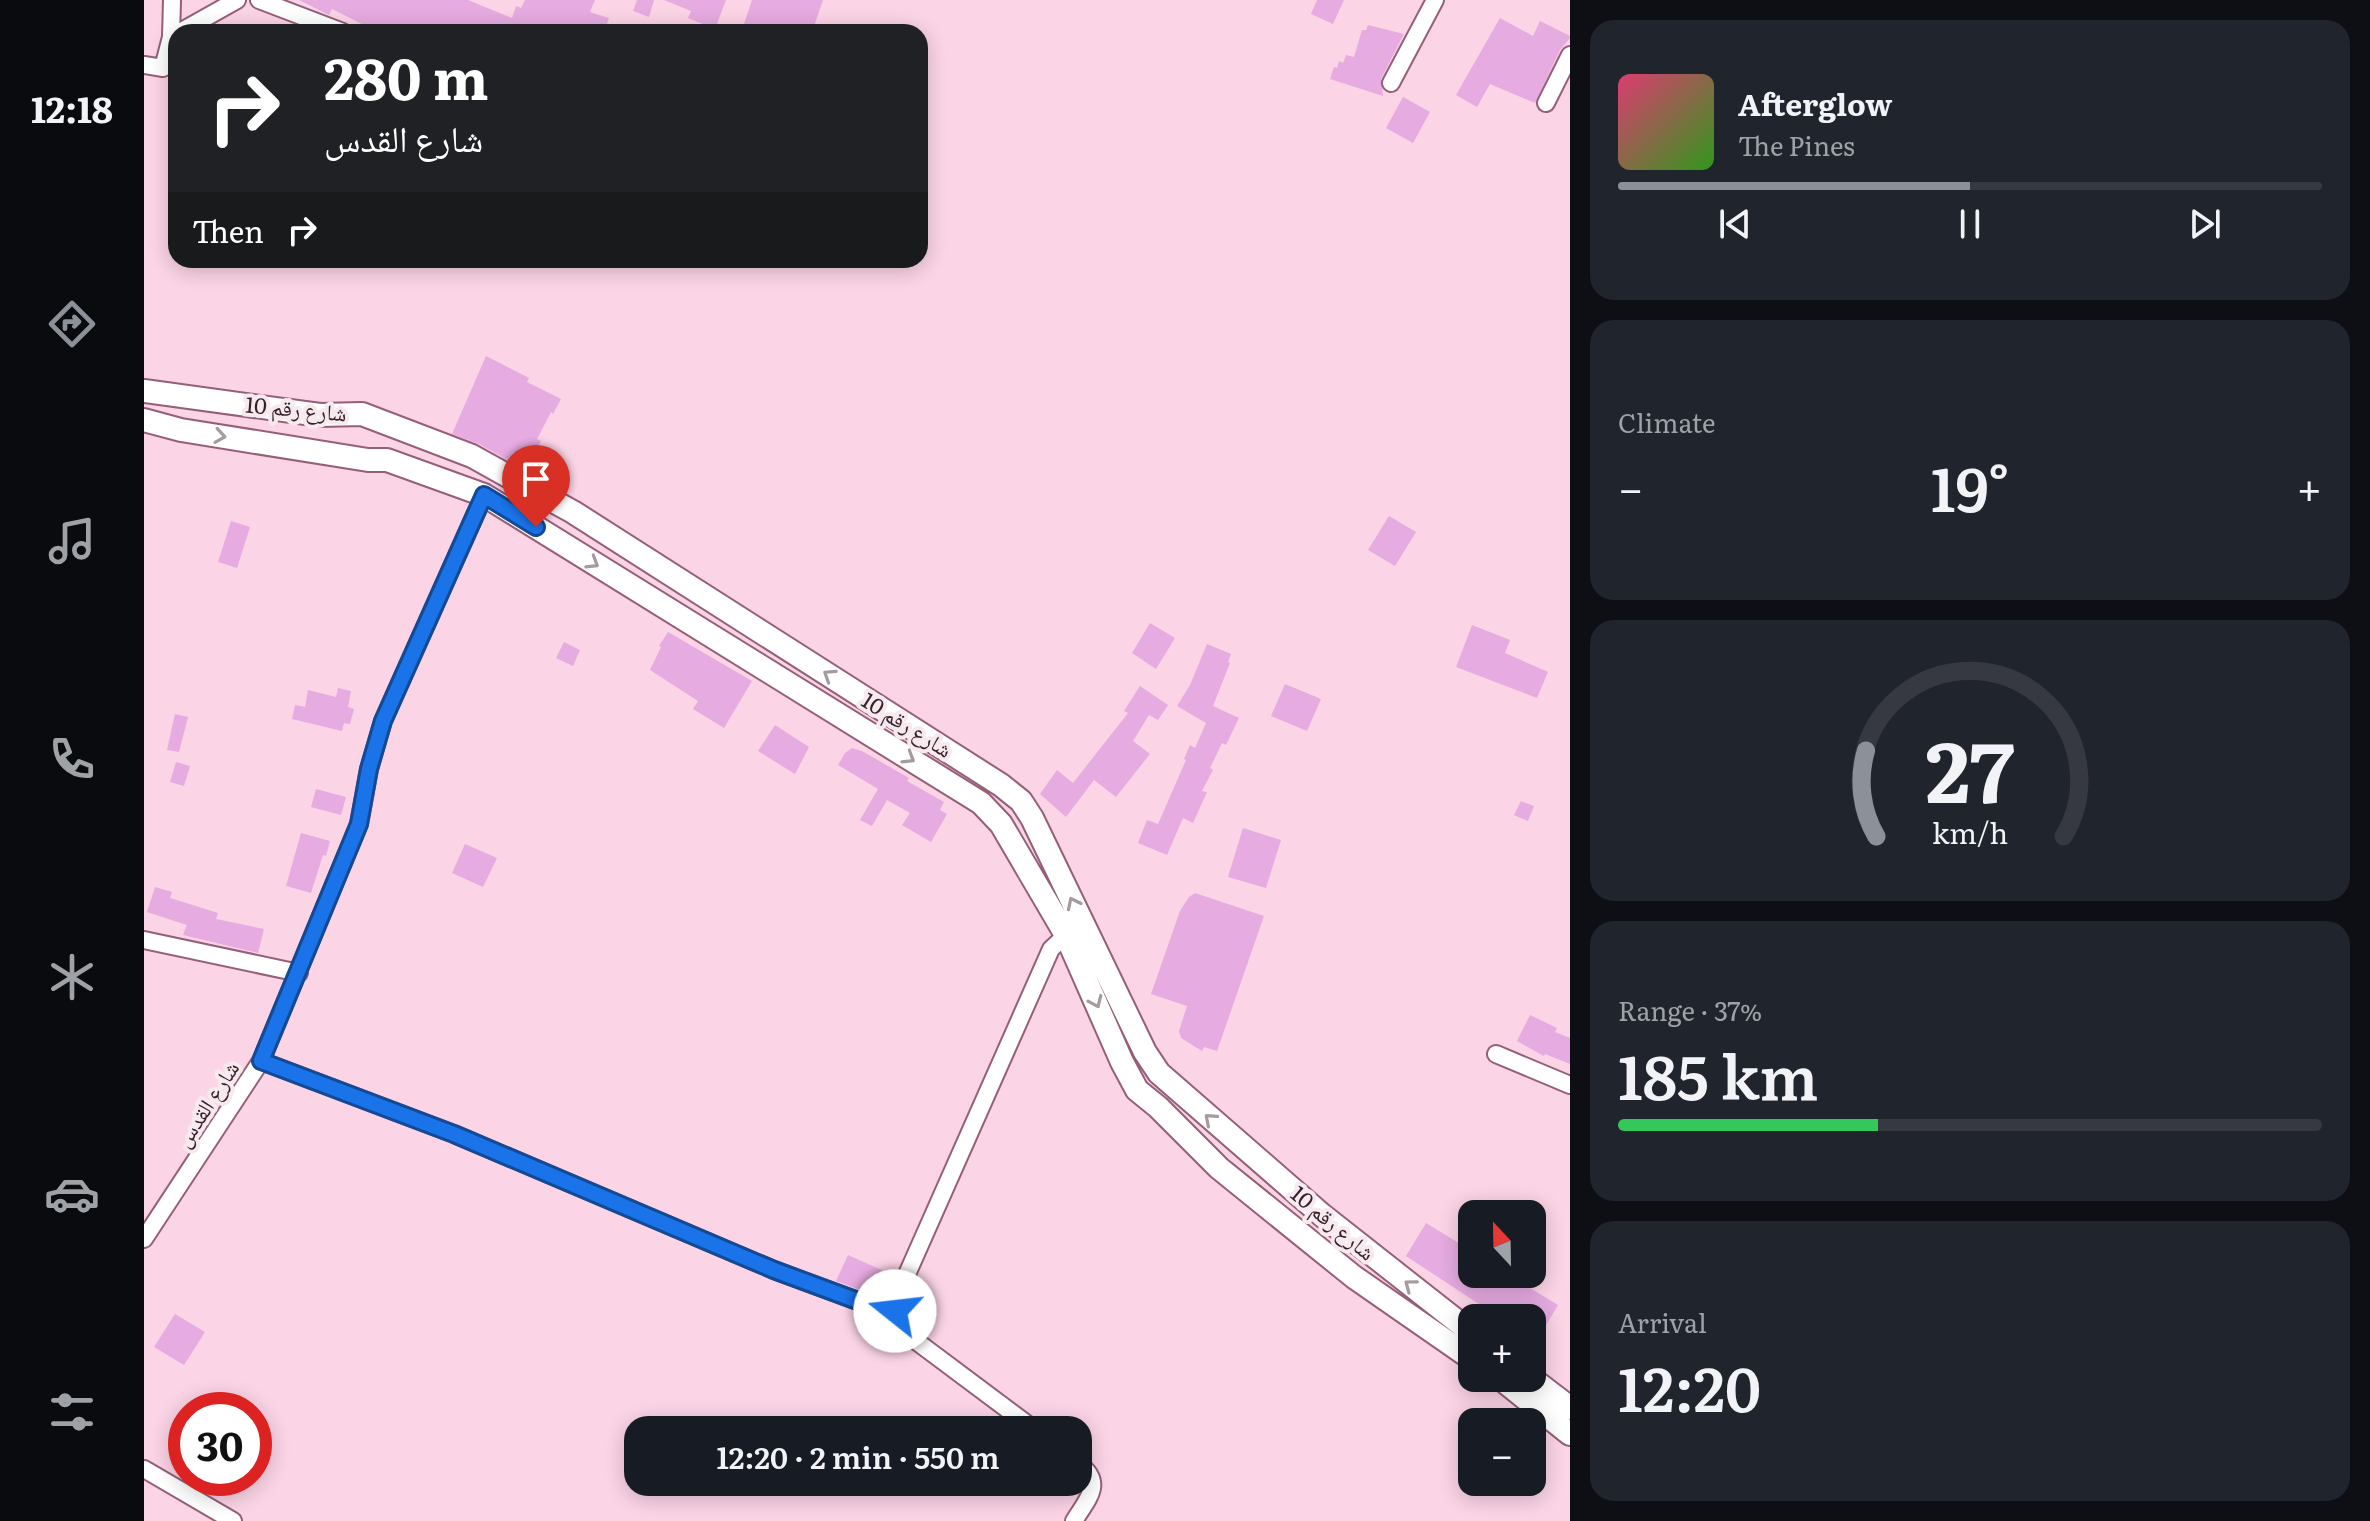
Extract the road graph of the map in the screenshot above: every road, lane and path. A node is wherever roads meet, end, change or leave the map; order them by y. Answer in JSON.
{"nodes":[{"id":1,"x":172,"y":0,"type":"edge"},
{"id":2,"x":237,"y":0,"type":"edge"},
{"id":3,"x":259,"y":0,"type":"edge"},
{"id":4,"x":1435,"y":0,"type":"edge"},
{"id":5,"x":175,"y":24,"type":"edge"},
{"id":6,"x":194,"y":24,"type":"edge"},
{"id":7,"x":322,"y":24,"type":"edge"},
{"id":8,"x":168,"y":55,"type":"edge"},
{"id":9,"x":1570,"y":55,"type":"edge"},
{"id":10,"x":144,"y":65,"type":"edge"},
{"id":11,"x":1391,"y":83,"type":"dead end"},
{"id":12,"x":1546,"y":103,"type":"dead end"},
{"id":13,"x":144,"y":391,"type":"edge"},
{"id":14,"x":144,"y":420,"type":"edge"},
{"id":15,"x":484,"y":495,"type":"junction"},
{"id":16,"x":1066,"y":935,"type":"junction"},
{"id":17,"x":144,"y":940,"type":"edge"},
{"id":18,"x":299,"y":973,"type":"junction"},
{"id":19,"x":1496,"y":1054,"type":"dead end"},
{"id":20,"x":261,"y":1061,"type":"junction"},
{"id":21,"x":1570,"y":1085,"type":"edge"},
{"id":22,"x":144,"y":1239,"type":"edge"},
{"id":23,"x":895,"y":1311,"type":"junction"},
{"id":24,"x":1458,"y":1322,"type":"edge"},
{"id":25,"x":1458,"y":1349,"type":"edge"},
{"id":26,"x":1546,"y":1390,"type":"edge"},
{"id":27,"x":1518,"y":1392,"type":"edge"},
{"id":28,"x":1570,"y":1408,"type":"edge"},
{"id":29,"x":1016,"y":1416,"type":"edge"},
{"id":30,"x":1570,"y":1434,"type":"edge"},
{"id":31,"x":144,"y":1469,"type":"edge"},
{"id":32,"x":1089,"y":1496,"type":"edge"},
{"id":33,"x":233,"y":1521,"type":"edge"},
{"id":34,"x":1074,"y":1521,"type":"edge"}],
"edges":[{"from":1,"to":5,"type":"street"},
{"from":2,"to":6,"type":"street"},
{"from":3,"to":7,"type":"street"},
{"from":4,"to":11,"type":"street"},
{"from":8,"to":10,"type":"street"},
{"from":9,"to":12,"type":"street"},
{"from":24,"to":13,"type":"main road","name":"شارع رقم 10","one_way":true},
{"from":14,"to":15,"type":"main road","name":"شارع رقم 10","one_way":true},
{"from":15,"to":16,"type":"main road","name":"شارع رقم 10","one_way":true},
{"from":15,"to":18,"type":"street","name":"شارع القدس"},
{"from":16,"to":23,"type":"street"},
{"from":16,"to":25,"type":"main road","name":"شارع رقم 10","one_way":true},
{"from":17,"to":18,"type":"street"},
{"from":18,"to":20,"type":"street","name":"شارع القدس"},
{"from":19,"to":21,"type":"street"},
{"from":20,"to":22,"type":"street","name":"شارع القدس"},
{"from":20,"to":23,"type":"street"},
{"from":23,"to":29,"type":"street"},
{"from":26,"to":28,"type":"main road"},
{"from":27,"to":30,"type":"main road"},
{"from":31,"to":33,"type":"street"},
{"from":32,"to":34,"type":"street"}]}
